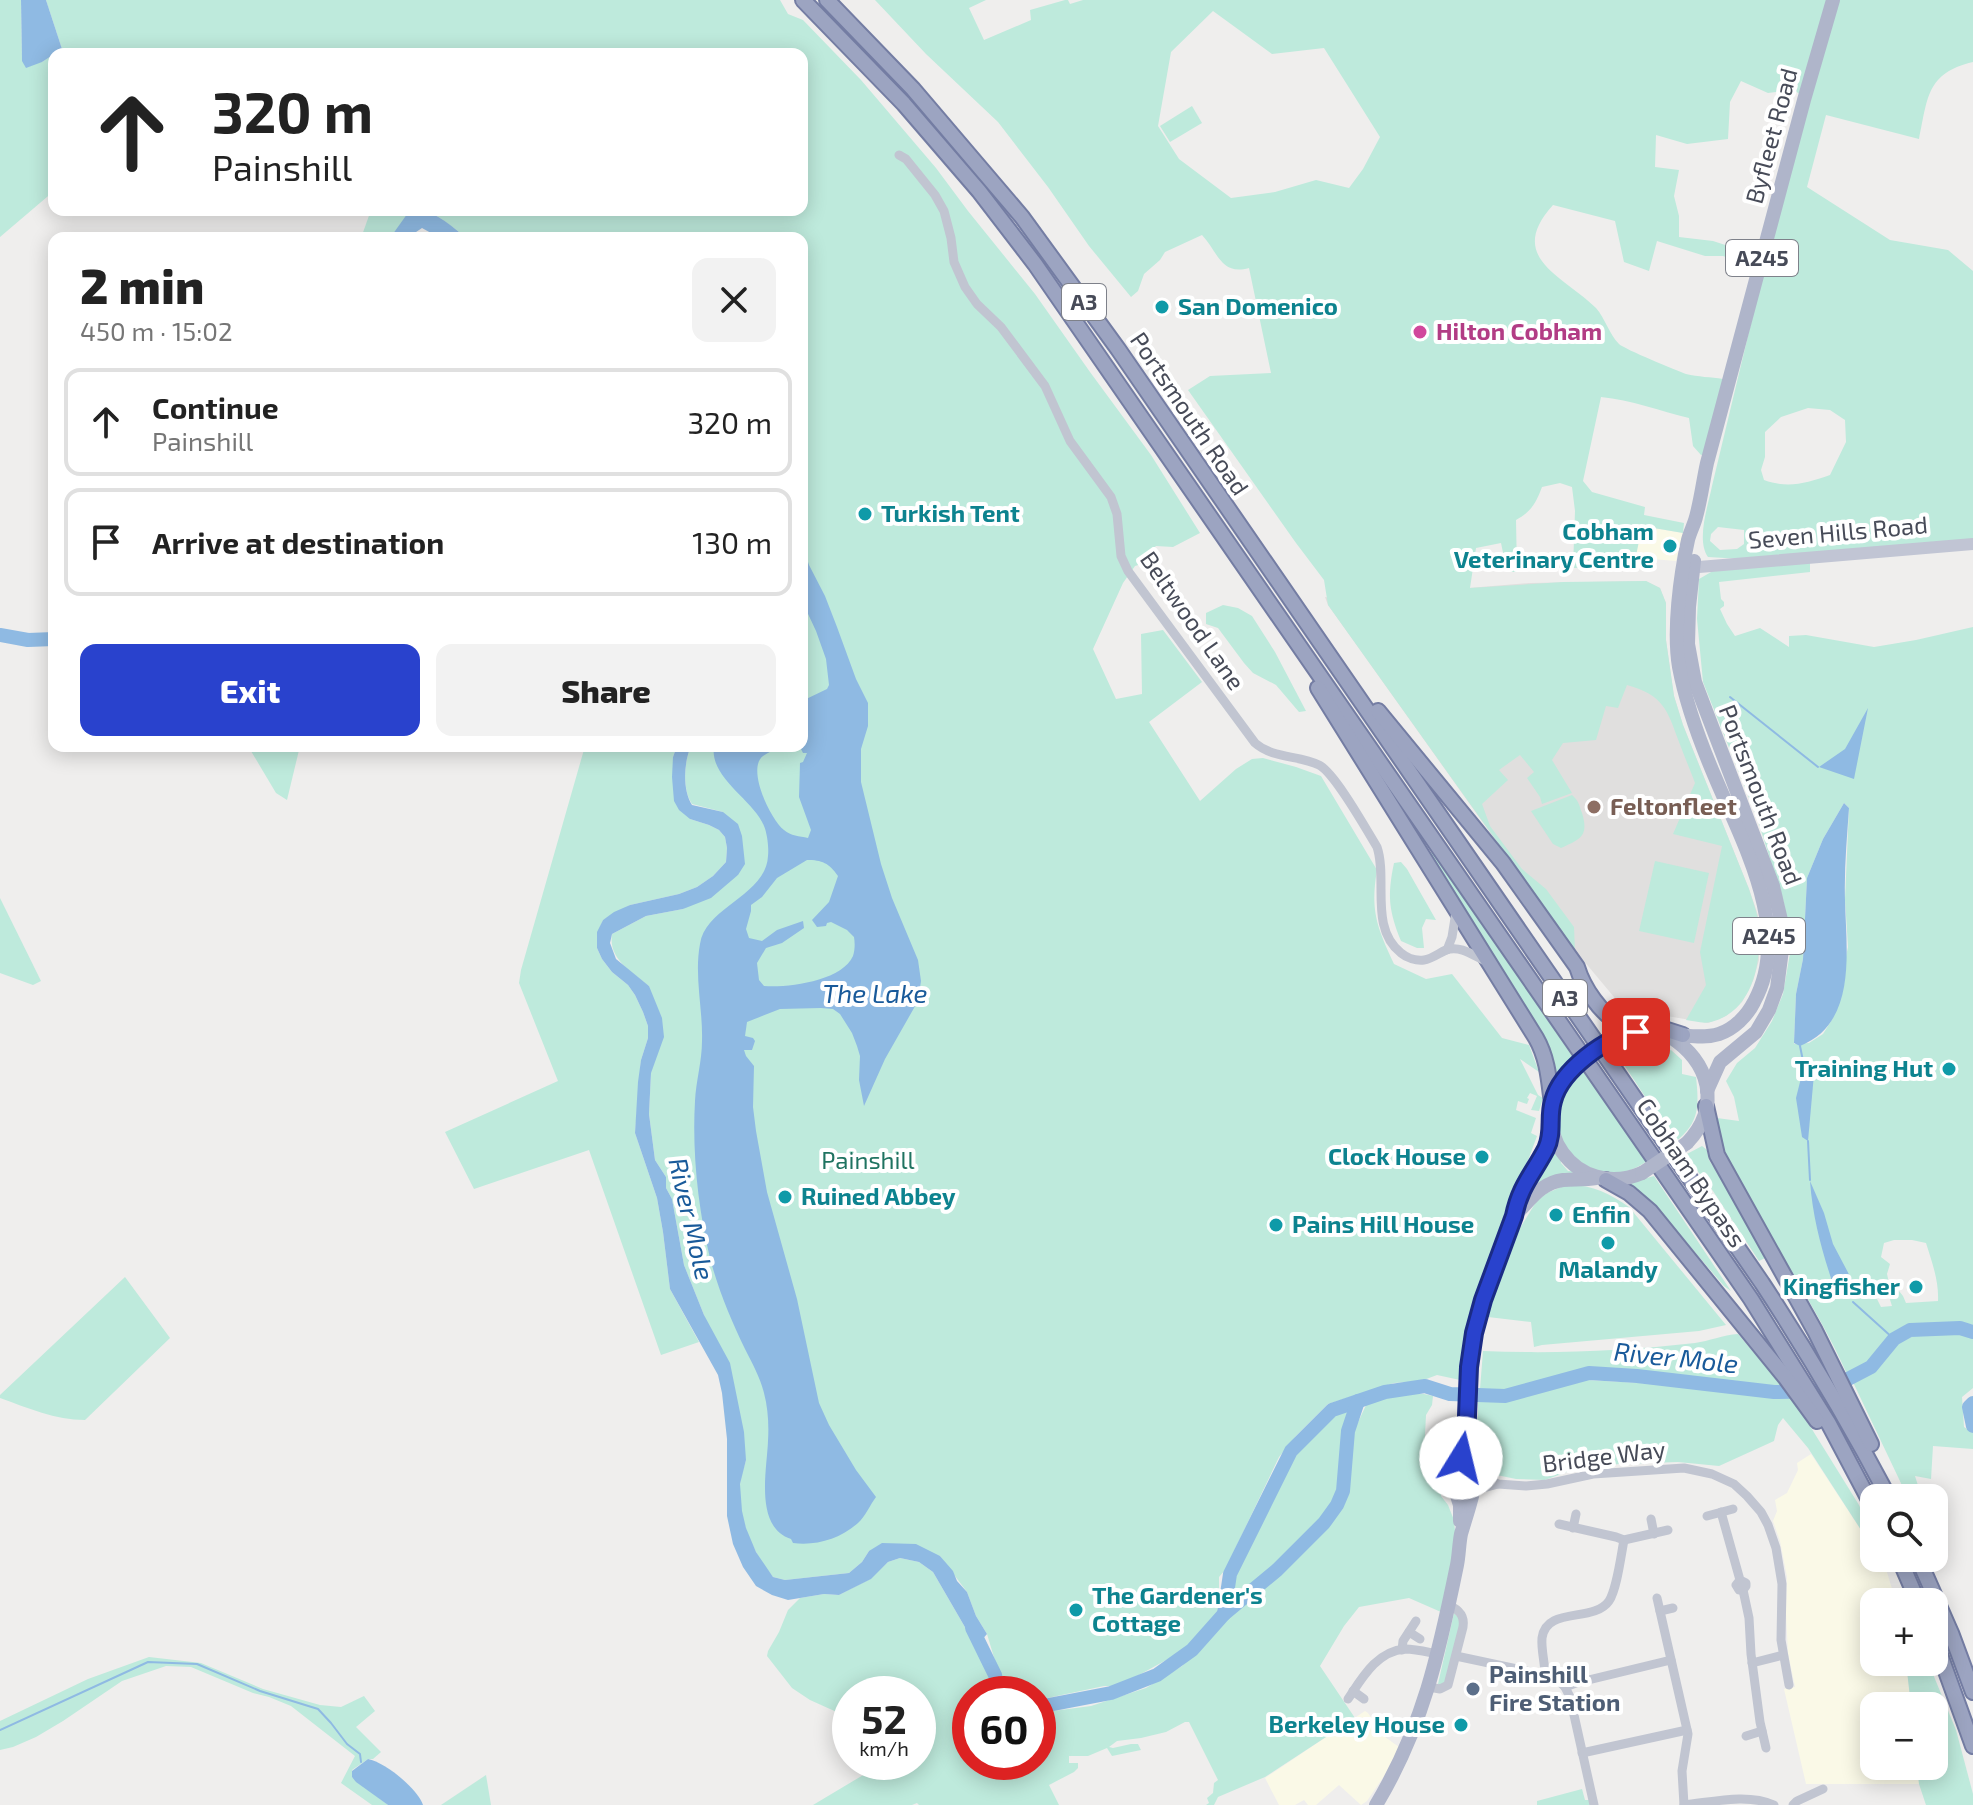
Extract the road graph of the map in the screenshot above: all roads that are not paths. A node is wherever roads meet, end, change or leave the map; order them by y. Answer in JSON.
{"nodes":[{"id":1,"x":803,"y":0,"type":"edge"},
{"id":2,"x":827,"y":0,"type":"edge"},
{"id":3,"x":1833,"y":0,"type":"edge"},
{"id":4,"x":899,"y":155,"type":"dead end"},
{"id":5,"x":1973,"y":544,"type":"edge"},
{"id":6,"x":1694,"y":569,"type":"junction"},
{"id":7,"x":1291,"y":634,"type":"junction"},
{"id":8,"x":1318,"y":641,"type":"junction"},
{"id":9,"x":1695,"y":682,"type":"joint"},
{"id":10,"x":1714,"y":776,"type":"joint"},
{"id":11,"x":1456,"y":912,"type":"junction"},
{"id":12,"x":1447,"y":950,"type":"junction"},
{"id":13,"x":1490,"y":963,"type":"junction"},
{"id":14,"x":1577,"y":967,"type":"junction"},
{"id":15,"x":1647,"y":1032,"type":"junction"},
{"id":16,"x":1666,"y":1035,"type":"junction"},
{"id":17,"x":1683,"y":1035,"type":"junction"},
{"id":18,"x":1707,"y":1098,"type":"junction"},
{"id":19,"x":1552,"y":1104,"type":"junction"},
{"id":20,"x":1552,"y":1129,"type":"junction"},
{"id":21,"x":1601,"y":1179,"type":"junction"},
{"id":22,"x":1514,"y":1216,"type":"junction"},
{"id":23,"x":1852,"y":1417,"type":"junction"},
{"id":24,"x":1826,"y":1427,"type":"junction"},
{"id":25,"x":1466,"y":1440,"type":"junction"},
{"id":26,"x":1457,"y":1471,"type":"junction"},
{"id":27,"x":1475,"y":1472,"type":"junction"},
{"id":28,"x":1498,"y":1484,"type":"junction"},
{"id":29,"x":1861,"y":1484,"type":"edge"},
{"id":30,"x":1883,"y":1484,"type":"edge"},
{"id":31,"x":1890,"y":1484,"type":"edge"},
{"id":32,"x":1475,"y":1491,"type":"junction"},
{"id":33,"x":1457,"y":1492,"type":"junction"},
{"id":34,"x":1733,"y":1509,"type":"dead end"},
{"id":35,"x":1721,"y":1512,"type":"junction"},
{"id":36,"x":1576,"y":1514,"type":"dead end"},
{"id":37,"x":1707,"y":1516,"type":"dead end"},
{"id":38,"x":1651,"y":1519,"type":"dead end"},
{"id":39,"x":1559,"y":1524,"type":"dead end"},
{"id":40,"x":1573,"y":1528,"type":"junction"},
{"id":41,"x":1668,"y":1530,"type":"dead end"},
{"id":42,"x":1462,"y":1533,"type":"junction"},
{"id":43,"x":1654,"y":1534,"type":"junction"},
{"id":44,"x":1624,"y":1540,"type":"junction"},
{"id":45,"x":1924,"y":1572,"type":"edge"},
{"id":46,"x":1657,"y":1598,"type":"dead end"},
{"id":47,"x":1448,"y":1605,"type":"junction"},
{"id":48,"x":1673,"y":1608,"type":"dead end"},
{"id":49,"x":1660,"y":1611,"type":"junction"},
{"id":50,"x":1416,"y":1621,"type":"dead end"},
{"id":51,"x":1409,"y":1632,"type":"junction"},
{"id":52,"x":1420,"y":1639,"type":"dead end"},
{"id":53,"x":1402,"y":1650,"type":"junction"},
{"id":54,"x":1437,"y":1654,"type":"junction"},
{"id":55,"x":1783,"y":1655,"type":"junction"},
{"id":56,"x":1456,"y":1656,"type":"junction"},
{"id":57,"x":1671,"y":1660,"type":"junction"},
{"id":58,"x":1752,"y":1663,"type":"junction"},
{"id":59,"x":1545,"y":1675,"type":"junction"},
{"id":60,"x":1948,"y":1676,"type":"edge"},
{"id":61,"x":1789,"y":1685,"type":"dead end"},
{"id":62,"x":1429,"y":1687,"type":"junction"},
{"id":63,"x":1565,"y":1687,"type":"junction"},
{"id":64,"x":1973,"y":1692,"type":"edge"},
{"id":65,"x":1364,"y":1699,"type":"dead end"},
{"id":66,"x":1687,"y":1730,"type":"junction"},
{"id":67,"x":1762,"y":1731,"type":"junction"},
{"id":68,"x":1746,"y":1736,"type":"dead end"},
{"id":69,"x":1973,"y":1746,"type":"edge"},
{"id":70,"x":1766,"y":1748,"type":"dead end"},
{"id":71,"x":1582,"y":1753,"type":"junction"},
{"id":72,"x":1823,"y":1789,"type":"dead end"},
{"id":73,"x":1376,"y":1805,"type":"edge"},
{"id":74,"x":1594,"y":1805,"type":"edge"},
{"id":75,"x":1684,"y":1805,"type":"edge"},
{"id":76,"x":1774,"y":1805,"type":"edge"},
{"id":77,"x":1793,"y":1805,"type":"edge"}],
"edges":[{"from":1,"to":7,"type":"highway","name":"Portsmouth Road","number":"A3"},
{"from":2,"to":8,"type":"highway","name":"Portsmouth Road","number":"A3"},
{"from":3,"to":6,"type":"main road","name":"Byfleet Road","number":"A245"},
{"from":4,"to":12,"type":"street","name":"Beltwood Lane"},
{"from":5,"to":6,"type":"main road","name":"Seven Hills Road"},
{"from":6,"to":9,"type":"main road","name":"Byfleet Road","number":"A245"},
{"from":6,"to":10,"type":"main road","name":"Byfleet Road","number":"A245"},
{"from":7,"to":11,"type":"highway"},
{"from":7,"to":24,"type":"highway","name":"Cobham Bypass","number":"A3"},
{"from":8,"to":14,"type":"highway"},
{"from":8,"to":23,"type":"highway","name":"Cobham Bypass","number":"A3"},
{"from":9,"to":18,"type":"main road","name":"Portsmouth Road","number":"A245"},
{"from":10,"to":17,"type":"main road","name":"Portsmouth Road","number":"A245"},
{"from":11,"to":12,"type":"street"},
{"from":11,"to":13,"type":"highway"},
{"from":12,"to":13,"type":"street","name":"Beltwood Lane"},
{"from":13,"to":19,"type":"highway"},
{"from":14,"to":15,"type":"highway"},
{"from":14,"to":17,"type":"highway"},
{"from":15,"to":16,"type":"main road"},
{"from":15,"to":19,"type":"main road","bridge":true},
{"from":16,"to":17,"type":"main road","name":"Portsmouth Road","number":"A245"},
{"from":16,"to":18,"type":"main road"},
{"from":18,"to":21,"type":"main road","bridge":true},
{"from":18,"to":23,"type":"highway"},
{"from":19,"to":20,"type":"main road"},
{"from":20,"to":21,"type":"main road"},
{"from":20,"to":22,"type":"main road"},
{"from":21,"to":22,"type":"main road"},
{"from":21,"to":24,"type":"highway"},
{"from":22,"to":25,"type":"main road"},
{"from":23,"to":30,"type":"highway","name":"Cobham Bypass","number":"A3"},
{"from":23,"to":31,"type":"highway"},
{"from":24,"to":29,"type":"highway","name":"Cobham Bypass","number":"A3"},
{"from":25,"to":26,"type":"main road"},
{"from":25,"to":27,"type":"main road"},
{"from":26,"to":27,"type":"main road"},
{"from":26,"to":33,"type":"main road"},
{"from":27,"to":28,"type":"street","name":"Bridge Way"},
{"from":27,"to":32,"type":"main road"},
{"from":28,"to":32,"type":"street","name":"Bridge Way"},
{"from":28,"to":55,"type":"street","name":"Bridge Way"},
{"from":32,"to":33,"type":"main road"},
{"from":32,"to":42,"type":"main road"},
{"from":33,"to":42,"type":"main road"},
{"from":34,"to":35,"type":"street"},
{"from":35,"to":37,"type":"street"},
{"from":35,"to":58,"type":"street"},
{"from":36,"to":40,"type":"street"},
{"from":38,"to":43,"type":"street"},
{"from":39,"to":40,"type":"street"},
{"from":40,"to":44,"type":"street"},
{"from":41,"to":43,"type":"street"},
{"from":42,"to":47,"type":"main road"},
{"from":43,"to":44,"type":"street"},
{"from":44,"to":59,"type":"street"},
{"from":45,"to":64,"type":"highway"},
{"from":46,"to":49,"type":"street"},
{"from":47,"to":54,"type":"main road"},
{"from":47,"to":56,"type":"street"},
{"from":48,"to":49,"type":"street"},
{"from":49,"to":57,"type":"street"},
{"from":50,"to":51,"type":"street"},
{"from":51,"to":52,"type":"street"},
{"from":51,"to":53,"type":"street"},
{"from":53,"to":54,"type":"street"},
{"from":53,"to":65,"type":"street"},
{"from":54,"to":62,"type":"main road"},
{"from":55,"to":58,"type":"street"},
{"from":55,"to":61,"type":"street","name":"Bridge Way"},
{"from":56,"to":59,"type":"street"},
{"from":56,"to":62,"type":"street"},
{"from":57,"to":63,"type":"street"},
{"from":57,"to":66,"type":"street"},
{"from":58,"to":67,"type":"street"},
{"from":59,"to":63,"type":"street"},
{"from":60,"to":69,"type":"highway"},
{"from":62,"to":73,"type":"main road"},
{"from":63,"to":71,"type":"street"},
{"from":66,"to":71,"type":"street"},
{"from":66,"to":75,"type":"street"},
{"from":67,"to":68,"type":"street"},
{"from":67,"to":70,"type":"street"},
{"from":71,"to":74,"type":"street"},
{"from":72,"to":77,"type":"street"},
{"from":75,"to":76,"type":"street"}]}
